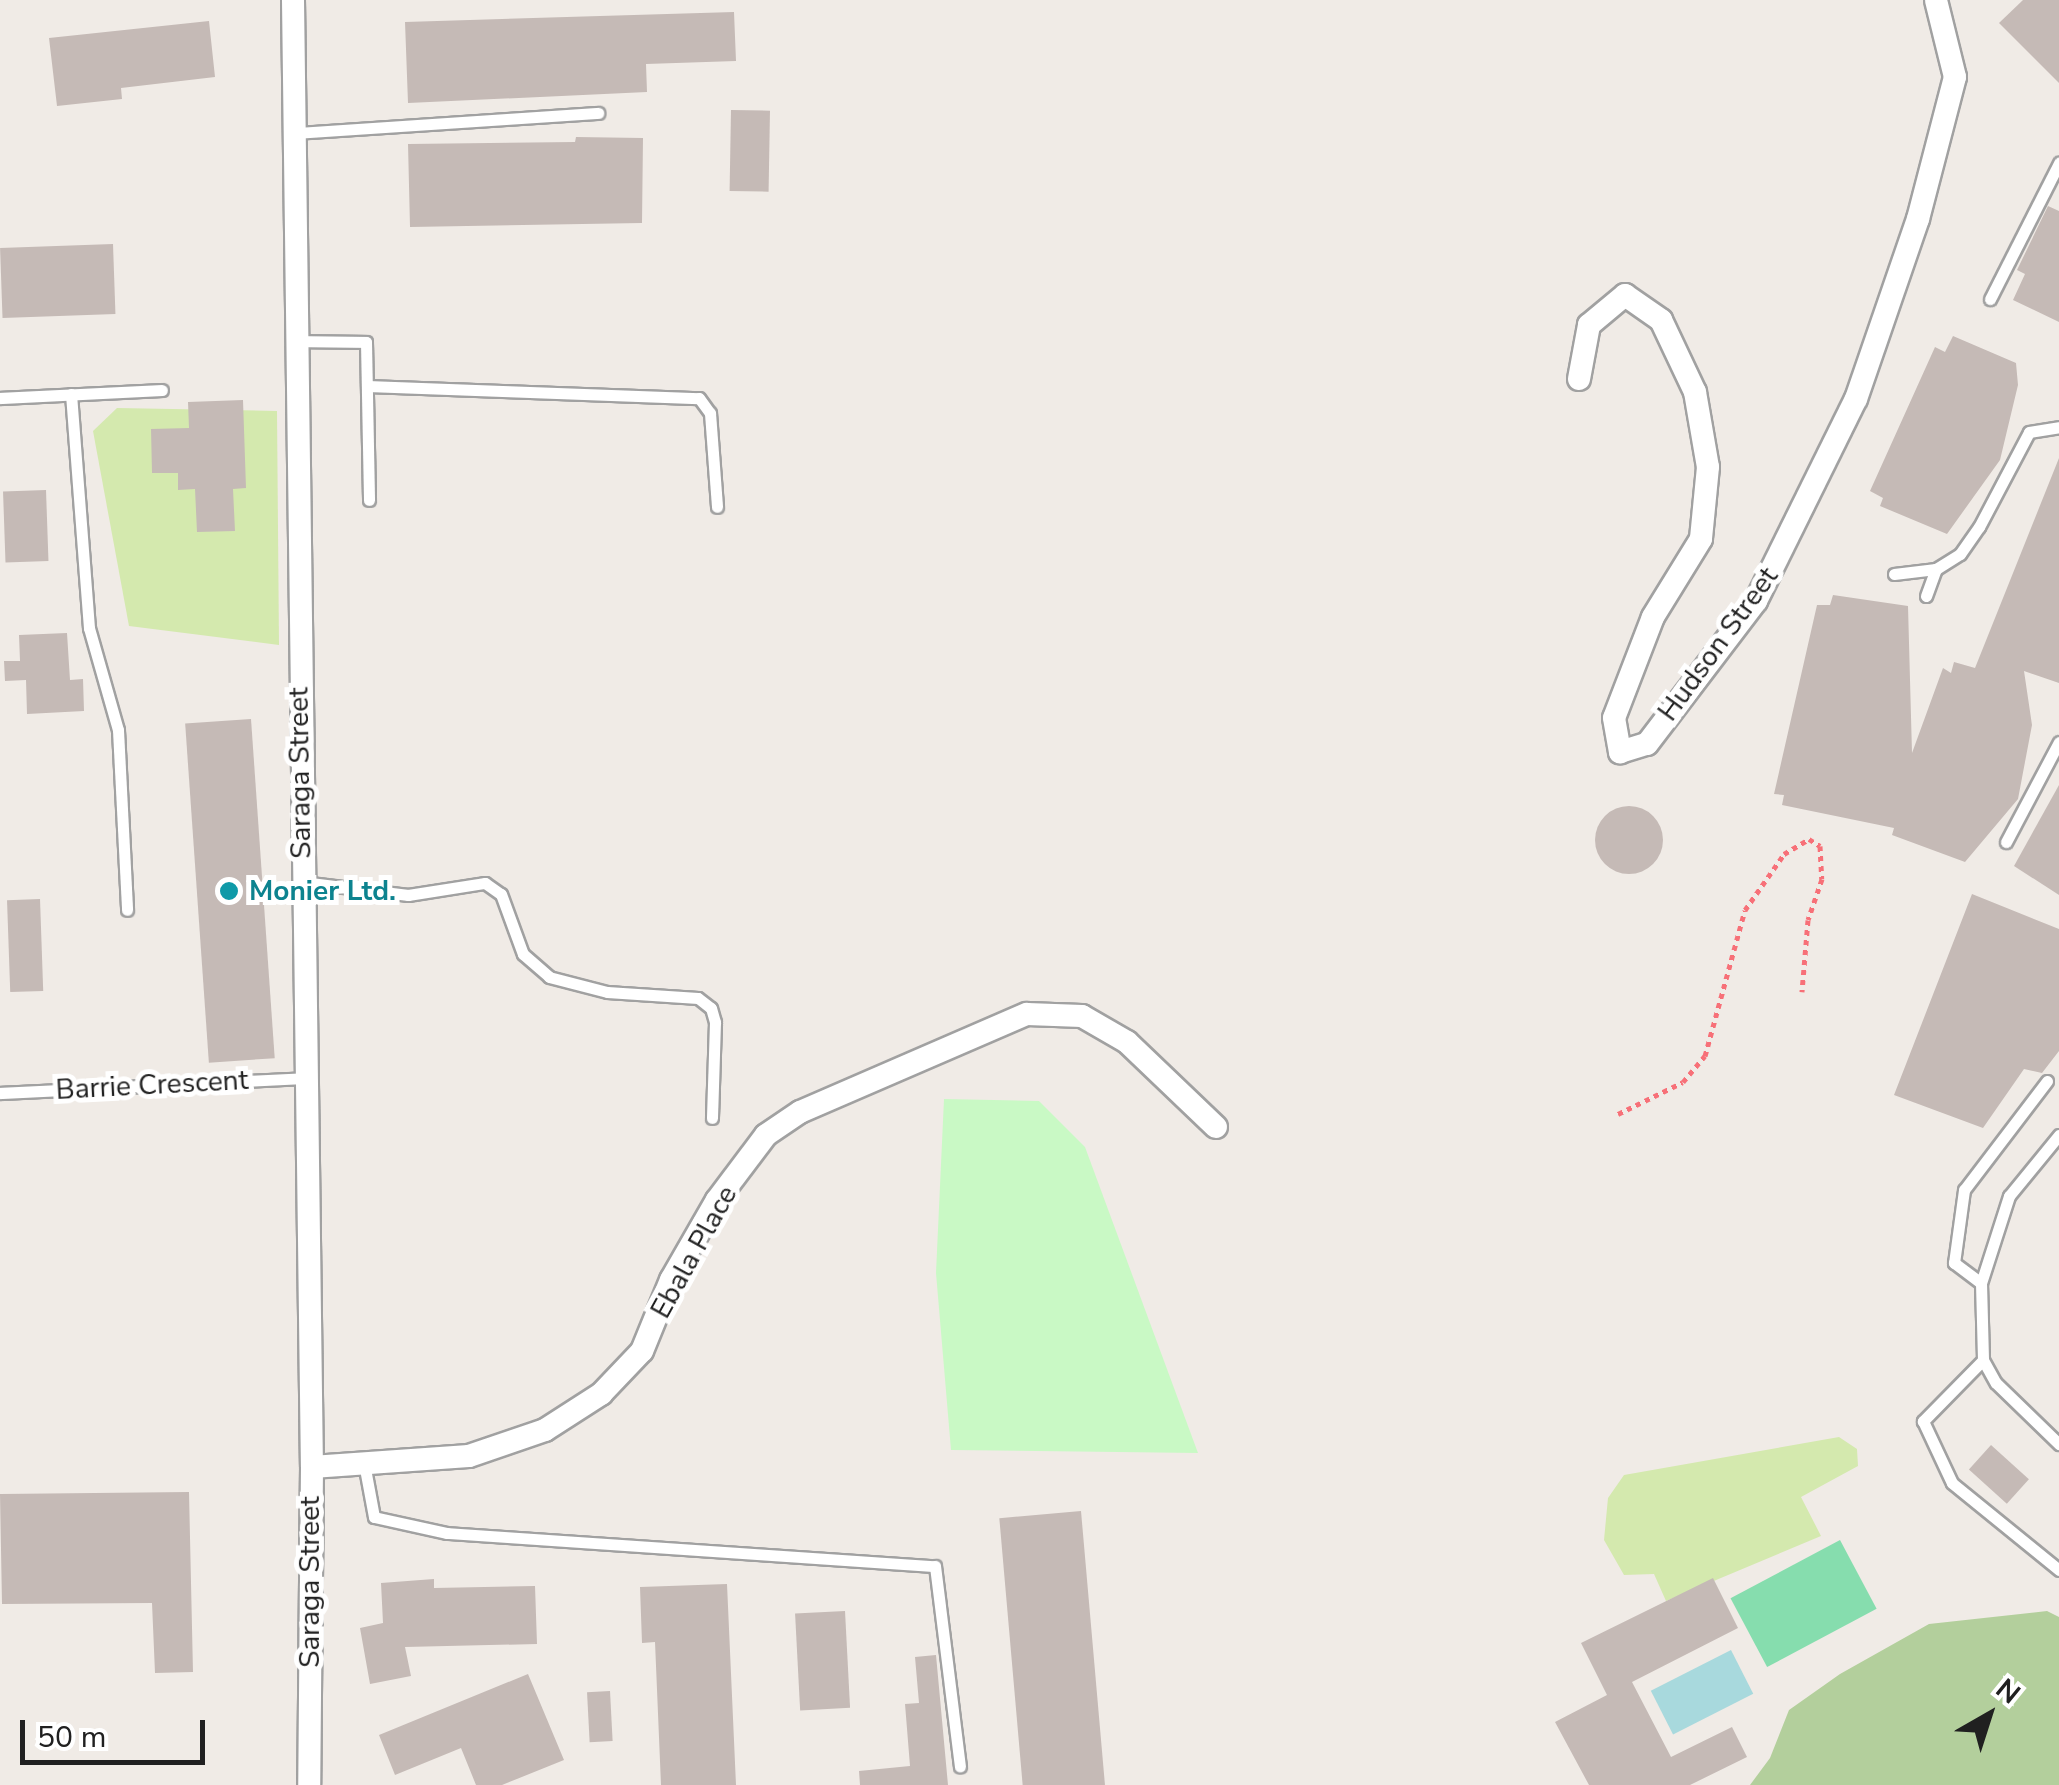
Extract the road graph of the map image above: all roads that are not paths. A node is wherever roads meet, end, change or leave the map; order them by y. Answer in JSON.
{"nodes":[{"id":1,"x":294,"y":0,"type":"edge"},
{"id":2,"x":1936,"y":0,"type":"edge"},
{"id":3,"x":598,"y":113,"type":"dead end"},
{"id":4,"x":296,"y":133,"type":"junction"},
{"id":5,"x":2059,"y":163,"type":"edge"},
{"id":6,"x":1990,"y":298,"type":"dead end"},
{"id":7,"x":294,"y":341,"type":"junction"},
{"id":8,"x":1579,"y":379,"type":"dead end"},
{"id":9,"x":368,"y":386,"type":"junction"},
{"id":10,"x":162,"y":390,"type":"dead end"},
{"id":11,"x":71,"y":394,"type":"junction"},
{"id":12,"x":0,"y":398,"type":"edge"},
{"id":13,"x":2059,"y":427,"type":"edge"},
{"id":14,"x":370,"y":500,"type":"dead end"},
{"id":15,"x":717,"y":507,"type":"dead end"},
{"id":16,"x":1936,"y":570,"type":"junction"},
{"id":17,"x":1894,"y":574,"type":"dead end"},
{"id":18,"x":1926,"y":596,"type":"dead end"},
{"id":19,"x":2059,"y":742,"type":"edge"},
{"id":20,"x":2006,"y":842,"type":"dead end"},
{"id":21,"x":302,"y":882,"type":"junction"},
{"id":22,"x":127,"y":910,"type":"dead end"},
{"id":23,"x":304,"y":1078,"type":"junction"},
{"id":24,"x":2047,"y":1081,"type":"dead end"},
{"id":25,"x":0,"y":1093,"type":"edge"},
{"id":26,"x":712,"y":1118,"type":"dead end"},
{"id":27,"x":1216,"y":1127,"type":"dead end"},
{"id":28,"x":2059,"y":1135,"type":"edge"},
{"id":29,"x":1981,"y":1283,"type":"junction"},
{"id":30,"x":1983,"y":1360,"type":"junction"},
{"id":31,"x":2059,"y":1444,"type":"edge"},
{"id":32,"x":364,"y":1463,"type":"junction"},
{"id":33,"x":312,"y":1467,"type":"junction"},
{"id":34,"x":2059,"y":1570,"type":"edge"},
{"id":35,"x":960,"y":1766,"type":"dead end"},
{"id":36,"x":308,"y":1785,"type":"edge"}],
"edges":[{"from":1,"to":4,"type":"street","name":"Saraga Street"},
{"from":2,"to":8,"type":"street","name":"Hudson Street"},
{"from":3,"to":4,"type":"lane"},
{"from":4,"to":7,"type":"street","name":"Saraga Street"},
{"from":5,"to":6,"type":"lane"},
{"from":7,"to":9,"type":"lane"},
{"from":7,"to":21,"type":"street","name":"Saraga Street"},
{"from":9,"to":14,"type":"lane"},
{"from":9,"to":15,"type":"lane"},
{"from":10,"to":11,"type":"lane"},
{"from":11,"to":12,"type":"lane"},
{"from":11,"to":22,"type":"lane"},
{"from":13,"to":16,"type":"lane"},
{"from":16,"to":17,"type":"lane"},
{"from":16,"to":18,"type":"lane"},
{"from":19,"to":20,"type":"lane"},
{"from":21,"to":23,"type":"street","name":"Saraga Street"},
{"from":21,"to":26,"type":"lane"},
{"from":23,"to":25,"type":"lane","name":"Barrie Crescent"},
{"from":23,"to":33,"type":"street","name":"Saraga Street"},
{"from":24,"to":29,"type":"lane"},
{"from":27,"to":32,"type":"street","name":"Ebala Place"},
{"from":28,"to":29,"type":"lane"},
{"from":29,"to":30,"type":"lane"},
{"from":30,"to":31,"type":"lane"},
{"from":30,"to":34,"type":"lane"},
{"from":32,"to":33,"type":"street","name":"Ebala Place"},
{"from":32,"to":35,"type":"lane"},
{"from":33,"to":36,"type":"street","name":"Saraga Street"}]}
